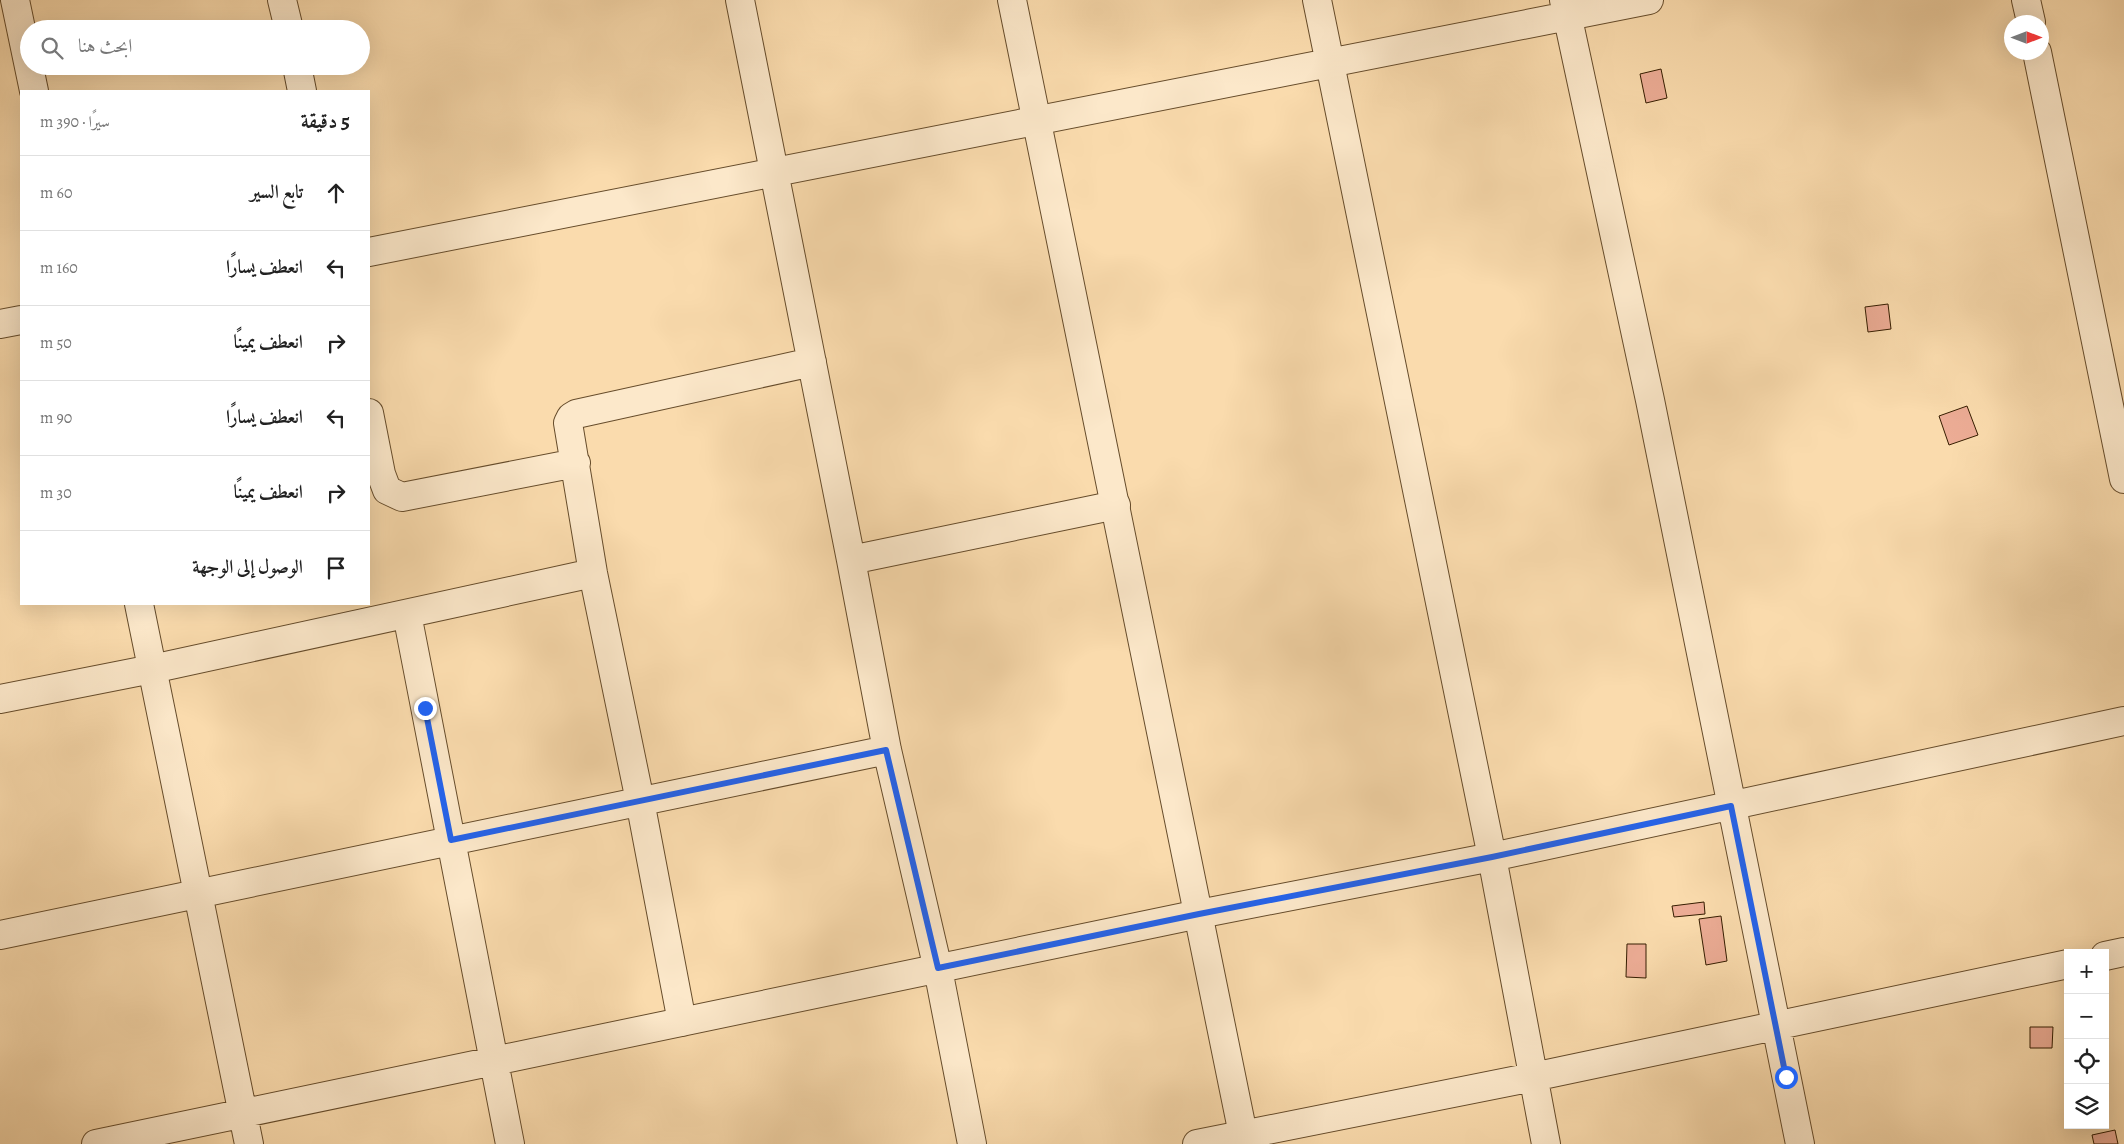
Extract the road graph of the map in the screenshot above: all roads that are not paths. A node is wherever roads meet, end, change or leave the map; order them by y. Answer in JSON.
{"nodes":[{"id":1,"x":15,"y":0,"type":"edge"},
{"id":2,"x":282,"y":0,"type":"edge"},
{"id":3,"x":740,"y":0,"type":"edge"},
{"id":4,"x":1012,"y":0,"type":"edge"},
{"id":5,"x":1317,"y":0,"type":"edge"},
{"id":6,"x":1649,"y":0,"type":"edge"},
{"id":7,"x":2026,"y":0,"type":"edge"},
{"id":8,"x":1566,"y":8,"type":"edge"},
{"id":9,"x":2029,"y":15,"type":"edge"},
{"id":10,"x":287,"y":20,"type":"edge"},
{"id":11,"x":20,"y":24,"type":"edge"},
{"id":12,"x":2039,"y":60,"type":"edge"},
{"id":13,"x":1330,"y":63,"type":"junction"},
{"id":14,"x":31,"y":75,"type":"edge"},
{"id":15,"x":299,"y":75,"type":"edge"},
{"id":16,"x":34,"y":90,"type":"edge"},
{"id":17,"x":302,"y":90,"type":"edge"},
{"id":18,"x":1036,"y":121,"type":"junction"},
{"id":19,"x":775,"y":173,"type":"junction"},
{"id":20,"x":370,"y":252,"type":"edge"},
{"id":21,"x":20,"y":320,"type":"edge"},
{"id":22,"x":0,"y":324,"type":"edge"},
{"id":23,"x":812,"y":362,"type":"junction"},
{"id":24,"x":370,"y":419,"type":"edge"},
{"id":25,"x":576,"y":463,"type":"junction"},
{"id":26,"x":2124,"y":479,"type":"edge"},
{"id":27,"x":1116,"y":505,"type":"junction"},
{"id":28,"x":851,"y":560,"type":"junction"},
{"id":29,"x":593,"y":573,"type":"junction"},
{"id":30,"x":139,"y":605,"type":"edge"},
{"id":31,"x":407,"y":614,"type":"junction"},
{"id":32,"x":152,"y":669,"type":"junction"},
{"id":33,"x":0,"y":699,"type":"edge"},
{"id":34,"x":2124,"y":721,"type":"edge"},
{"id":35,"x":886,"y":750,"type":"junction"},
{"id":36,"x":640,"y":801,"type":"junction"},
{"id":37,"x":1731,"y":806,"type":"junction"},
{"id":38,"x":451,"y":840,"type":"junction"},
{"id":39,"x":1492,"y":857,"type":"junction"},
{"id":40,"x":198,"y":894,"type":"junction"},
{"id":41,"x":1199,"y":914,"type":"junction"},
{"id":42,"x":0,"y":935,"type":"edge"},
{"id":43,"x":2124,"y":952,"type":"edge"},
{"id":44,"x":2109,"y":955,"type":"edge"},
{"id":45,"x":2064,"y":965,"type":"edge"},
{"id":46,"x":938,"y":968,"type":"junction"},
{"id":47,"x":682,"y":1022,"type":"junction"},
{"id":48,"x":1775,"y":1026,"type":"junction"},
{"id":49,"x":494,"y":1061,"type":"junction"},
{"id":50,"x":1533,"y":1077,"type":"junction"},
{"id":51,"x":243,"y":1113,"type":"junction"},
{"id":52,"x":1244,"y":1140,"type":"edge"},
{"id":53,"x":96,"y":1144,"type":"edge"},
{"id":54,"x":250,"y":1144,"type":"edge"},
{"id":55,"x":510,"y":1144,"type":"edge"},
{"id":56,"x":972,"y":1144,"type":"edge"},
{"id":57,"x":1197,"y":1144,"type":"edge"},
{"id":58,"x":1546,"y":1144,"type":"edge"},
{"id":59,"x":1800,"y":1144,"type":"edge"}],
"edges":[{"from":1,"to":11,"type":"street"},
{"from":2,"to":10,"type":"street"},
{"from":3,"to":19,"type":"street"},
{"from":4,"to":18,"type":"street"},
{"from":5,"to":13,"type":"street"},
{"from":6,"to":8,"type":"street"},
{"from":7,"to":9,"type":"street"},
{"from":8,"to":13,"type":"street"},
{"from":8,"to":37,"type":"street"},
{"from":12,"to":26,"type":"street"},
{"from":13,"to":18,"type":"street"},
{"from":13,"to":39,"type":"street"},
{"from":14,"to":16,"type":"street"},
{"from":15,"to":17,"type":"street"},
{"from":18,"to":19,"type":"street"},
{"from":18,"to":27,"type":"street"},
{"from":19,"to":20,"type":"street"},
{"from":19,"to":23,"type":"street"},
{"from":21,"to":22,"type":"street"},
{"from":23,"to":25,"type":"street"},
{"from":23,"to":28,"type":"street"},
{"from":24,"to":25,"type":"street"},
{"from":25,"to":29,"type":"street"},
{"from":27,"to":28,"type":"street"},
{"from":27,"to":41,"type":"street"},
{"from":28,"to":35,"type":"street"},
{"from":29,"to":31,"type":"street"},
{"from":29,"to":36,"type":"street"},
{"from":30,"to":32,"type":"street"},
{"from":31,"to":32,"type":"street"},
{"from":31,"to":38,"type":"street"},
{"from":32,"to":33,"type":"street"},
{"from":32,"to":40,"type":"street"},
{"from":34,"to":37,"type":"street"},
{"from":35,"to":36,"type":"street"},
{"from":35,"to":46,"type":"street"},
{"from":36,"to":38,"type":"street"},
{"from":36,"to":47,"type":"street"},
{"from":37,"to":39,"type":"street"},
{"from":37,"to":48,"type":"street"},
{"from":38,"to":40,"type":"street"},
{"from":38,"to":49,"type":"street"},
{"from":39,"to":41,"type":"street"},
{"from":39,"to":50,"type":"street"},
{"from":40,"to":42,"type":"street"},
{"from":40,"to":51,"type":"street"},
{"from":41,"to":46,"type":"street"},
{"from":41,"to":52,"type":"street"},
{"from":43,"to":44,"type":"street"},
{"from":45,"to":48,"type":"street"},
{"from":46,"to":47,"type":"street"},
{"from":46,"to":56,"type":"street"},
{"from":47,"to":49,"type":"street"},
{"from":48,"to":50,"type":"street"},
{"from":48,"to":59,"type":"street"},
{"from":49,"to":51,"type":"street"},
{"from":49,"to":55,"type":"street"},
{"from":50,"to":52,"type":"street"},
{"from":50,"to":58,"type":"street"},
{"from":51,"to":53,"type":"street"},
{"from":51,"to":54,"type":"street"},
{"from":52,"to":57,"type":"street"}]}
